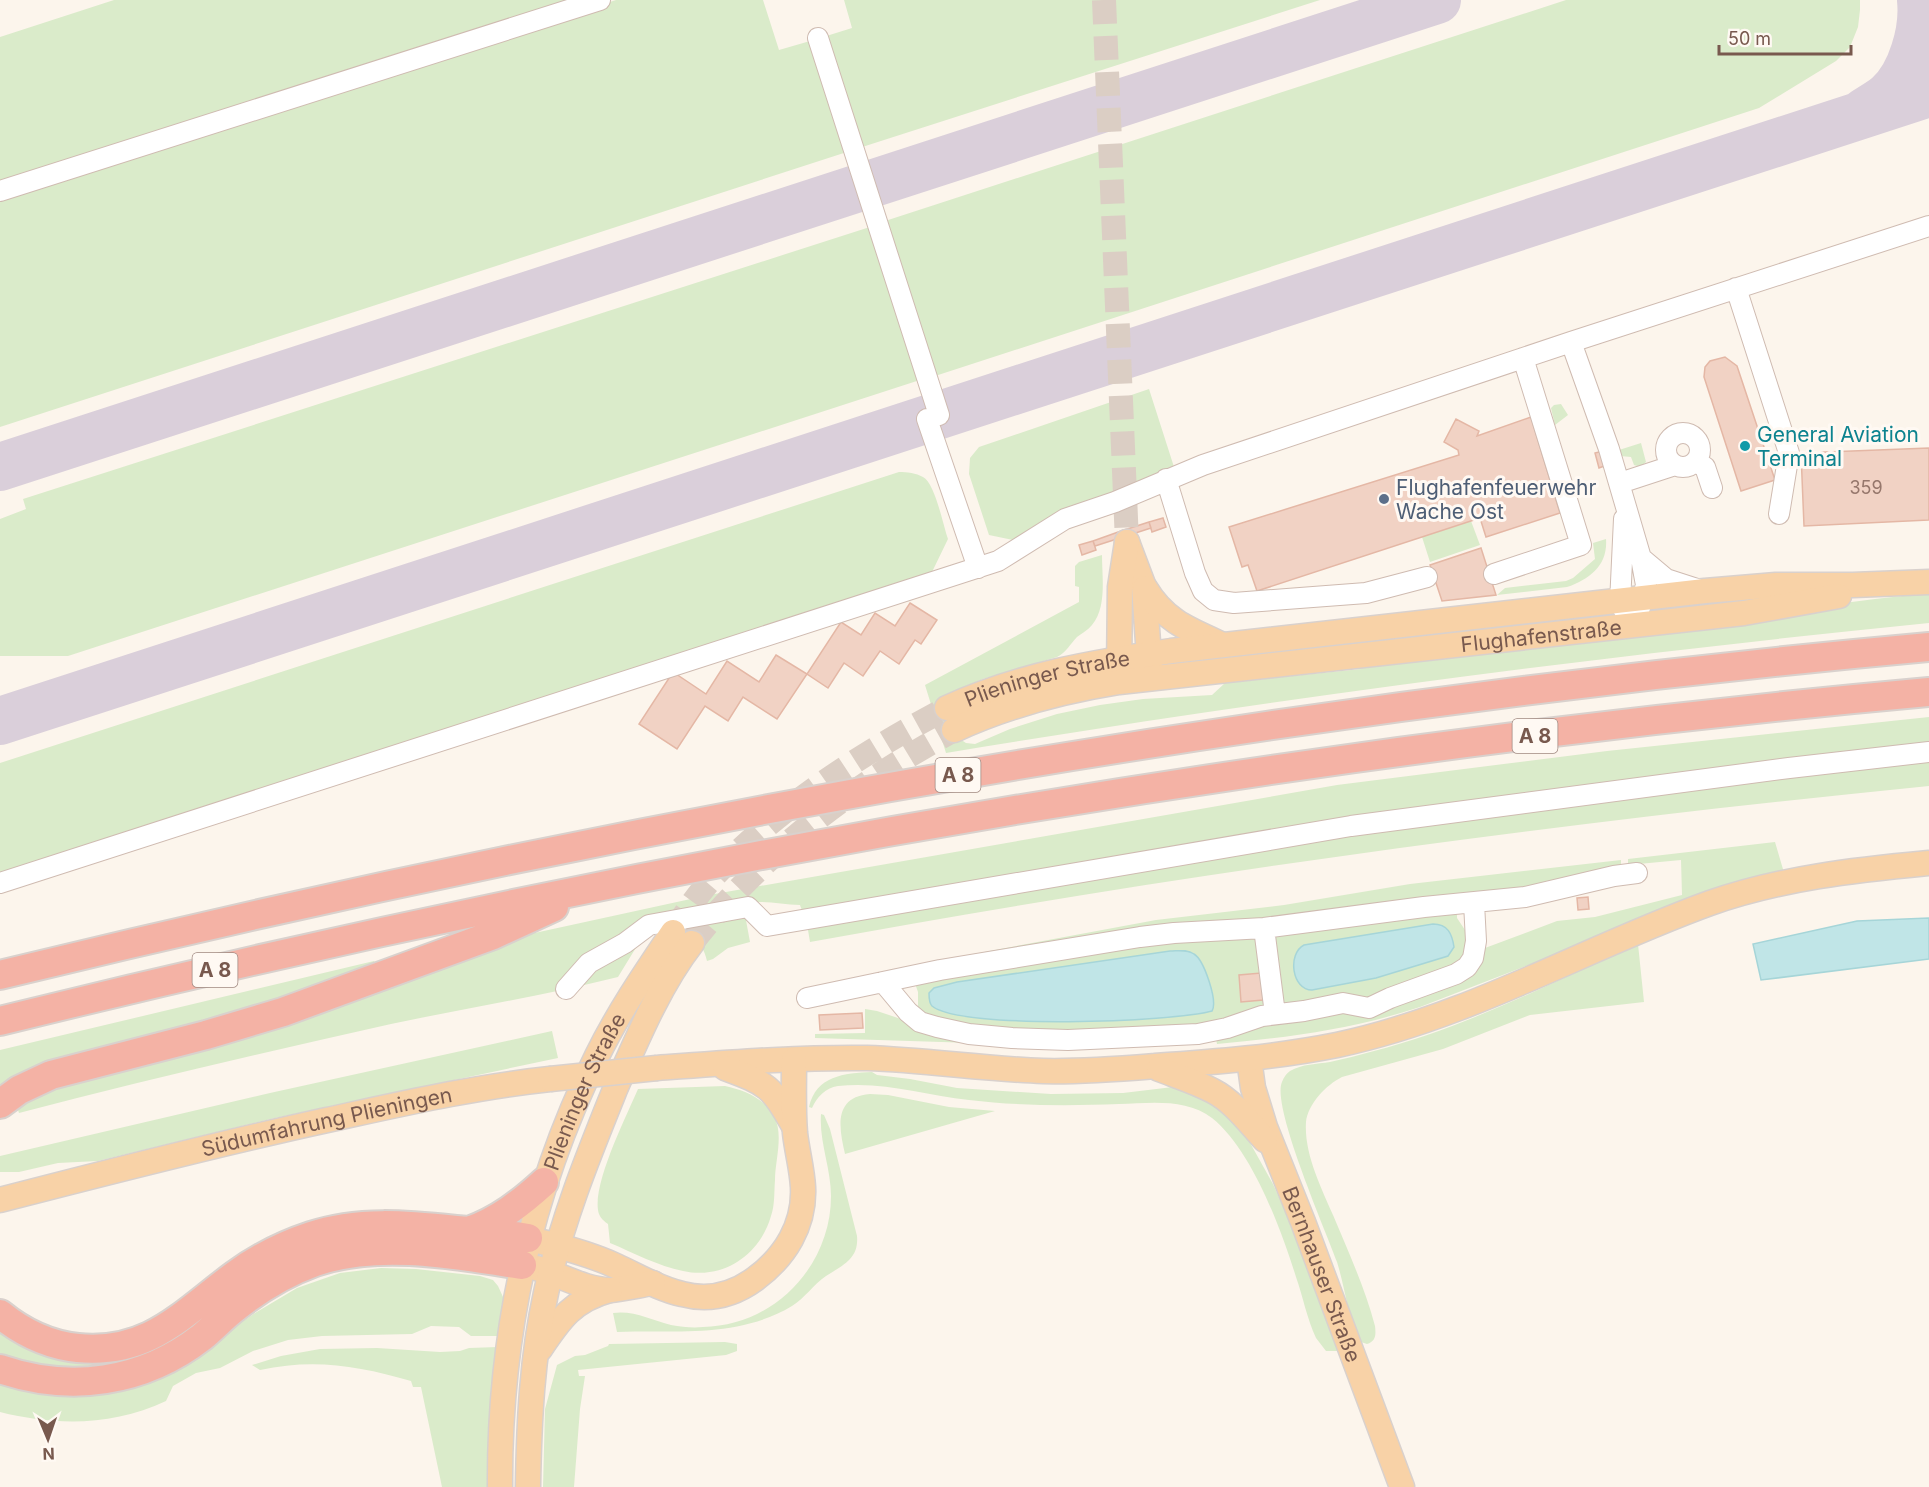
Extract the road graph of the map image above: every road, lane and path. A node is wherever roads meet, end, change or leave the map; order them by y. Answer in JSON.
{"nodes":[{"id":1,"x":600,"y":0,"type":"edge"},
{"id":2,"x":818,"y":38,"type":"dead end"},
{"id":3,"x":0,"y":191,"type":"edge"},
{"id":4,"x":1929,"y":226,"type":"edge"},
{"id":5,"x":1736,"y":288,"type":"junction"},
{"id":6,"x":1571,"y":342,"type":"junction"},
{"id":7,"x":1523,"y":358,"type":"junction"},
{"id":8,"x":1695,"y":462,"type":"junction"},
{"id":9,"x":1675,"y":465,"type":"junction"},
{"id":10,"x":1166,"y":479,"type":"junction"},
{"id":11,"x":1620,"y":483,"type":"junction"},
{"id":12,"x":1712,"y":488,"type":"dead end"},
{"id":13,"x":1625,"y":507,"type":"junction"},
{"id":14,"x":1779,"y":514,"type":"dead end"},
{"id":15,"x":1641,"y":558,"type":"junction"},
{"id":16,"x":978,"y":568,"type":"junction"},
{"id":17,"x":1494,"y":574,"type":"dead end"},
{"id":18,"x":1427,"y":577,"type":"dead end"},
{"id":19,"x":1929,"y":582,"type":"edge"},
{"id":20,"x":1144,"y":587,"type":"junction"},
{"id":21,"x":1705,"y":591,"type":"junction"},
{"id":22,"x":1644,"y":598,"type":"junction"},
{"id":23,"x":1620,"y":601,"type":"junction"},
{"id":24,"x":1632,"y":625,"type":"junction"},
{"id":25,"x":1223,"y":645,"type":"junction"},
{"id":26,"x":1929,"y":647,"type":"edge"},
{"id":27,"x":1149,"y":654,"type":"junction"},
{"id":28,"x":1118,"y":658,"type":"junction"},
{"id":29,"x":1150,"y":678,"type":"junction"},
{"id":30,"x":1119,"y":682,"type":"junction"},
{"id":31,"x":1929,"y":692,"type":"edge"},
{"id":32,"x":947,"y":708,"type":"tunnel mouth"},
{"id":33,"x":954,"y":730,"type":"tunnel mouth"},
{"id":34,"x":1929,"y":752,"type":"edge"},
{"id":35,"x":1929,"y":863,"type":"edge"},
{"id":36,"x":1637,"y":873,"type":"dead end"},
{"id":37,"x":0,"y":883,"type":"edge"},
{"id":38,"x":597,"y":887,"type":"junction"},
{"id":39,"x":1474,"y":903,"type":"junction"},
{"id":40,"x":1264,"y":928,"type":"junction"},
{"id":41,"x":0,"y":975,"type":"edge"},
{"id":42,"x":883,"y":982,"type":"junction"},
{"id":43,"x":566,"y":989,"type":"dead end"},
{"id":44,"x":807,"y":998,"type":"dead end"},
{"id":45,"x":1369,"y":1008,"type":"junction"},
{"id":46,"x":1275,"y":1014,"type":"junction"},
{"id":47,"x":0,"y":1021,"type":"edge"},
{"id":48,"x":1376,"y":1035,"type":"junction"},
{"id":49,"x":1249,"y":1059,"type":"junction"},
{"id":50,"x":794,"y":1060,"type":"junction"},
{"id":51,"x":714,"y":1064,"type":"junction"},
{"id":52,"x":1151,"y":1066,"type":"junction"},
{"id":53,"x":0,"y":1104,"type":"edge"},
{"id":54,"x":795,"y":1127,"type":"junction"},
{"id":55,"x":1274,"y":1150,"type":"junction"},
{"id":56,"x":544,"y":1182,"type":"junction"},
{"id":57,"x":0,"y":1200,"type":"edge"},
{"id":58,"x":470,"y":1232,"type":"junction"},
{"id":59,"x":558,"y":1246,"type":"junction"},
{"id":60,"x":525,"y":1252,"type":"junction"},
{"id":61,"x":551,"y":1272,"type":"junction"},
{"id":62,"x":652,"y":1283,"type":"junction"},
{"id":63,"x":610,"y":1290,"type":"junction"},
{"id":64,"x":0,"y":1314,"type":"edge"},
{"id":65,"x":536,"y":1356,"type":"junction"},
{"id":66,"x":0,"y":1370,"type":"edge"},
{"id":67,"x":500,"y":1487,"type":"edge"},
{"id":68,"x":528,"y":1487,"type":"edge"},
{"id":69,"x":1402,"y":1487,"type":"edge"}],
"edges":[{"from":1,"to":3,"type":"lane"},
{"from":2,"to":16,"type":"lane"},
{"from":4,"to":5,"type":"lane"},
{"from":5,"to":6,"type":"lane"},
{"from":5,"to":14,"type":"lane"},
{"from":6,"to":7,"type":"lane"},
{"from":6,"to":11,"type":"lane"},
{"from":7,"to":10,"type":"lane"},
{"from":7,"to":17,"type":"lane"},
{"from":8,"to":9,"type":"lane"},
{"from":8,"to":9,"type":"lane"},
{"from":8,"to":12,"type":"lane"},
{"from":9,"to":11,"type":"lane"},
{"from":10,"to":16,"type":"lane"},
{"from":10,"to":18,"type":"lane"},
{"from":11,"to":13,"type":"lane"},
{"from":13,"to":15,"type":"lane"},
{"from":13,"to":23,"type":"lane"},
{"from":15,"to":21,"type":"lane"},
{"from":15,"to":22,"type":"lane"},
{"from":16,"to":37,"type":"lane"},
{"from":19,"to":21,"type":"main road","name":"Flughafenstraße"},
{"from":19,"to":24,"type":"main road","name":"Flughafenstraße"},
{"from":20,"to":25,"type":"main road"},
{"from":20,"to":27,"type":"main road"},
{"from":20,"to":28,"type":"main road"},
{"from":21,"to":22,"type":"main road","name":"Flughafenstraße"},
{"from":22,"to":23,"type":"main road","name":"Flughafenstraße"},
{"from":22,"to":24,"type":"lane"},
{"from":23,"to":24,"type":"lane"},
{"from":23,"to":25,"type":"main road","name":"Flughafenstraße"},
{"from":24,"to":29,"type":"main road","name":"Flughafenstraße"},
{"from":25,"to":27,"type":"main road","name":"Flughafenstraße"},
{"from":26,"to":41,"type":"highway","number":"A 8"},
{"from":27,"to":28,"type":"main road","name":"Plieninger Straße"},
{"from":27,"to":29,"type":"main road"},
{"from":28,"to":30,"type":"main road"},
{"from":28,"to":32,"type":"main road","name":"Plieninger Straße"},
{"from":29,"to":30,"type":"main road","name":"Plieninger Straße"},
{"from":30,"to":33,"type":"main road","name":"Plieninger Straße"},
{"from":31,"to":38,"type":"highway","number":"A 8"},
{"from":34,"to":43,"type":"lane"},
{"from":35,"to":48,"type":"main road","name":"Südumfahrung Plieningen"},
{"from":36,"to":39,"type":"lane"},
{"from":38,"to":47,"type":"highway","number":"A 8"},
{"from":38,"to":53,"type":"highway"},
{"from":39,"to":40,"type":"lane"},
{"from":39,"to":45,"type":"lane"},
{"from":40,"to":42,"type":"lane"},
{"from":40,"to":46,"type":"lane"},
{"from":42,"to":44,"type":"lane"},
{"from":42,"to":46,"type":"lane"},
{"from":45,"to":46,"type":"lane"},
{"from":45,"to":48,"type":"lane"},
{"from":48,"to":49,"type":"main road","name":"Südumfahrung Plieningen"},
{"from":49,"to":52,"type":"main road","name":"Südumfahrung Plieningen"},
{"from":49,"to":55,"type":"main road","name":"Bernhauser Straße"},
{"from":50,"to":51,"type":"main road","name":"Südumfahrung Plieningen"},
{"from":50,"to":52,"type":"main road","name":"Südumfahrung Plieningen"},
{"from":50,"to":54,"type":"main road"},
{"from":51,"to":54,"type":"main road"},
{"from":51,"to":57,"type":"main road","name":"Südumfahrung Plieningen","bridge":true},
{"from":52,"to":55,"type":"main road"},
{"from":54,"to":62,"type":"main road"},
{"from":55,"to":69,"type":"main road","name":"Bernhauser Straße"},
{"from":56,"to":58,"type":"highway"},
{"from":56,"to":59,"type":"main road","name":"Plieninger Straße"},
{"from":56,"to":60,"type":"main road","name":"Plieninger Straße"},
{"from":58,"to":60,"type":"highway"},
{"from":58,"to":64,"type":"highway"},
{"from":59,"to":60,"type":"main road"},
{"from":59,"to":61,"type":"main road","name":"Plieninger Straße"},
{"from":59,"to":62,"type":"main road"},
{"from":60,"to":61,"type":"main road"},
{"from":60,"to":66,"type":"highway"},
{"from":60,"to":67,"type":"main road","name":"Plieninger Straße"},
{"from":61,"to":63,"type":"main road"},
{"from":61,"to":65,"type":"main road","name":"Plieninger Straße"},
{"from":62,"to":63,"type":"main road"},
{"from":63,"to":65,"type":"main road"},
{"from":65,"to":68,"type":"main road","name":"Plieninger Straße"}]}
